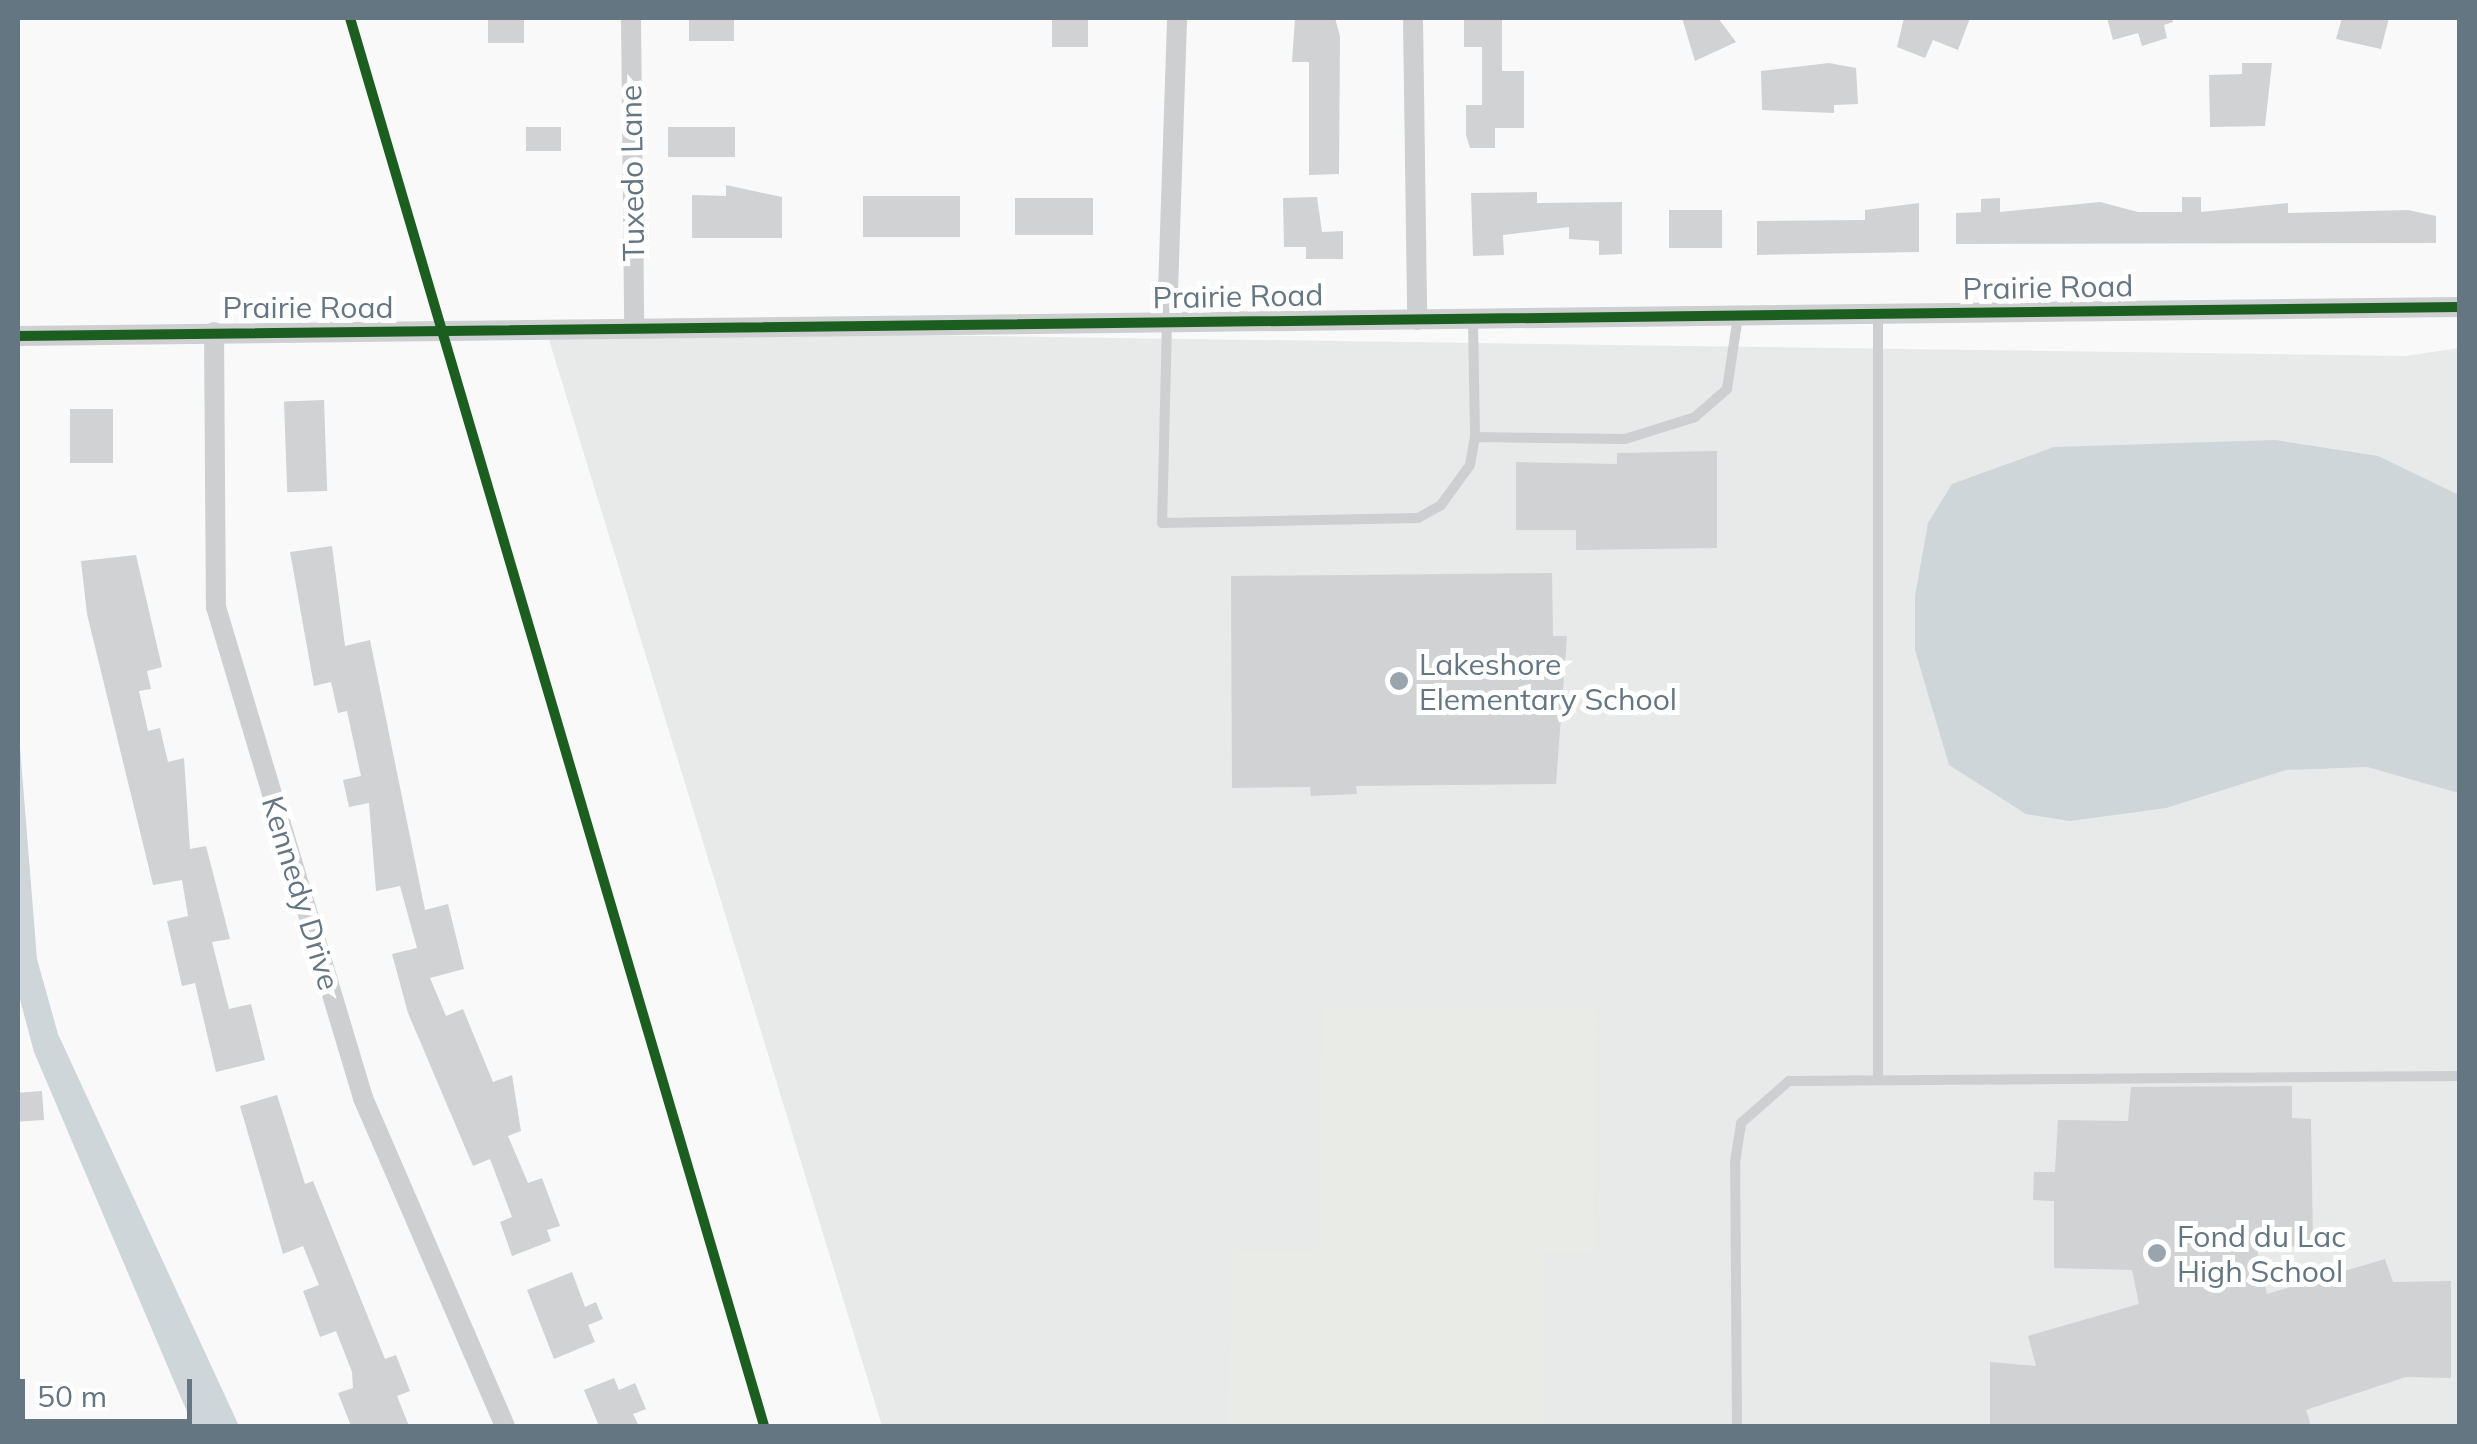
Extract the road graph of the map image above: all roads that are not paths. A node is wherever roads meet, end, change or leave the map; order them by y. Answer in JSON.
{"nodes":[{"id":1,"x":631,"y":18,"type":"edge"},
{"id":2,"x":1177,"y":18,"type":"edge"},
{"id":3,"x":1413,"y":18,"type":"edge"},
{"id":4,"x":2460,"y":308,"type":"edge"},
{"id":5,"x":1878,"y":314,"type":"junction"},
{"id":6,"x":1738,"y":316,"type":"junction"},
{"id":7,"x":1417,"y":320,"type":"junction"},
{"id":8,"x":1473,"y":320,"type":"junction"},
{"id":9,"x":1167,"y":322,"type":"junction"},
{"id":10,"x":634,"y":329,"type":"junction"},
{"id":11,"x":214,"y":332,"type":"junction"},
{"id":12,"x":18,"y":336,"type":"edge"},
{"id":13,"x":1474,"y":437,"type":"junction"},
{"id":14,"x":1878,"y":1076,"type":"junction"},
{"id":15,"x":2460,"y":1076,"type":"edge"},
{"id":16,"x":505,"y":1426,"type":"edge"},
{"id":17,"x":1737,"y":1426,"type":"edge"}],
"edges":[{"from":1,"to":10,"type":"street","name":"Tuxedo Lane"},
{"from":2,"to":9,"type":"street"},
{"from":3,"to":7,"type":"street"},
{"from":4,"to":5,"type":"street","name":"Prairie Road"},
{"from":5,"to":6,"type":"street","name":"Prairie Road"},
{"from":5,"to":14,"type":"lane"},
{"from":6,"to":8,"type":"street","name":"Prairie Road"},
{"from":6,"to":13,"type":"lane"},
{"from":7,"to":8,"type":"street","name":"Prairie Road"},
{"from":7,"to":9,"type":"street","name":"Prairie Road"},
{"from":8,"to":13,"type":"lane"},
{"from":9,"to":10,"type":"street","name":"Prairie Road"},
{"from":9,"to":13,"type":"lane"},
{"from":10,"to":11,"type":"street","name":"Prairie Road"},
{"from":11,"to":12,"type":"street","name":"Prairie Road"},
{"from":11,"to":16,"type":"street","name":"Kennedy Drive"},
{"from":14,"to":15,"type":"lane"},
{"from":14,"to":17,"type":"lane"}]}
